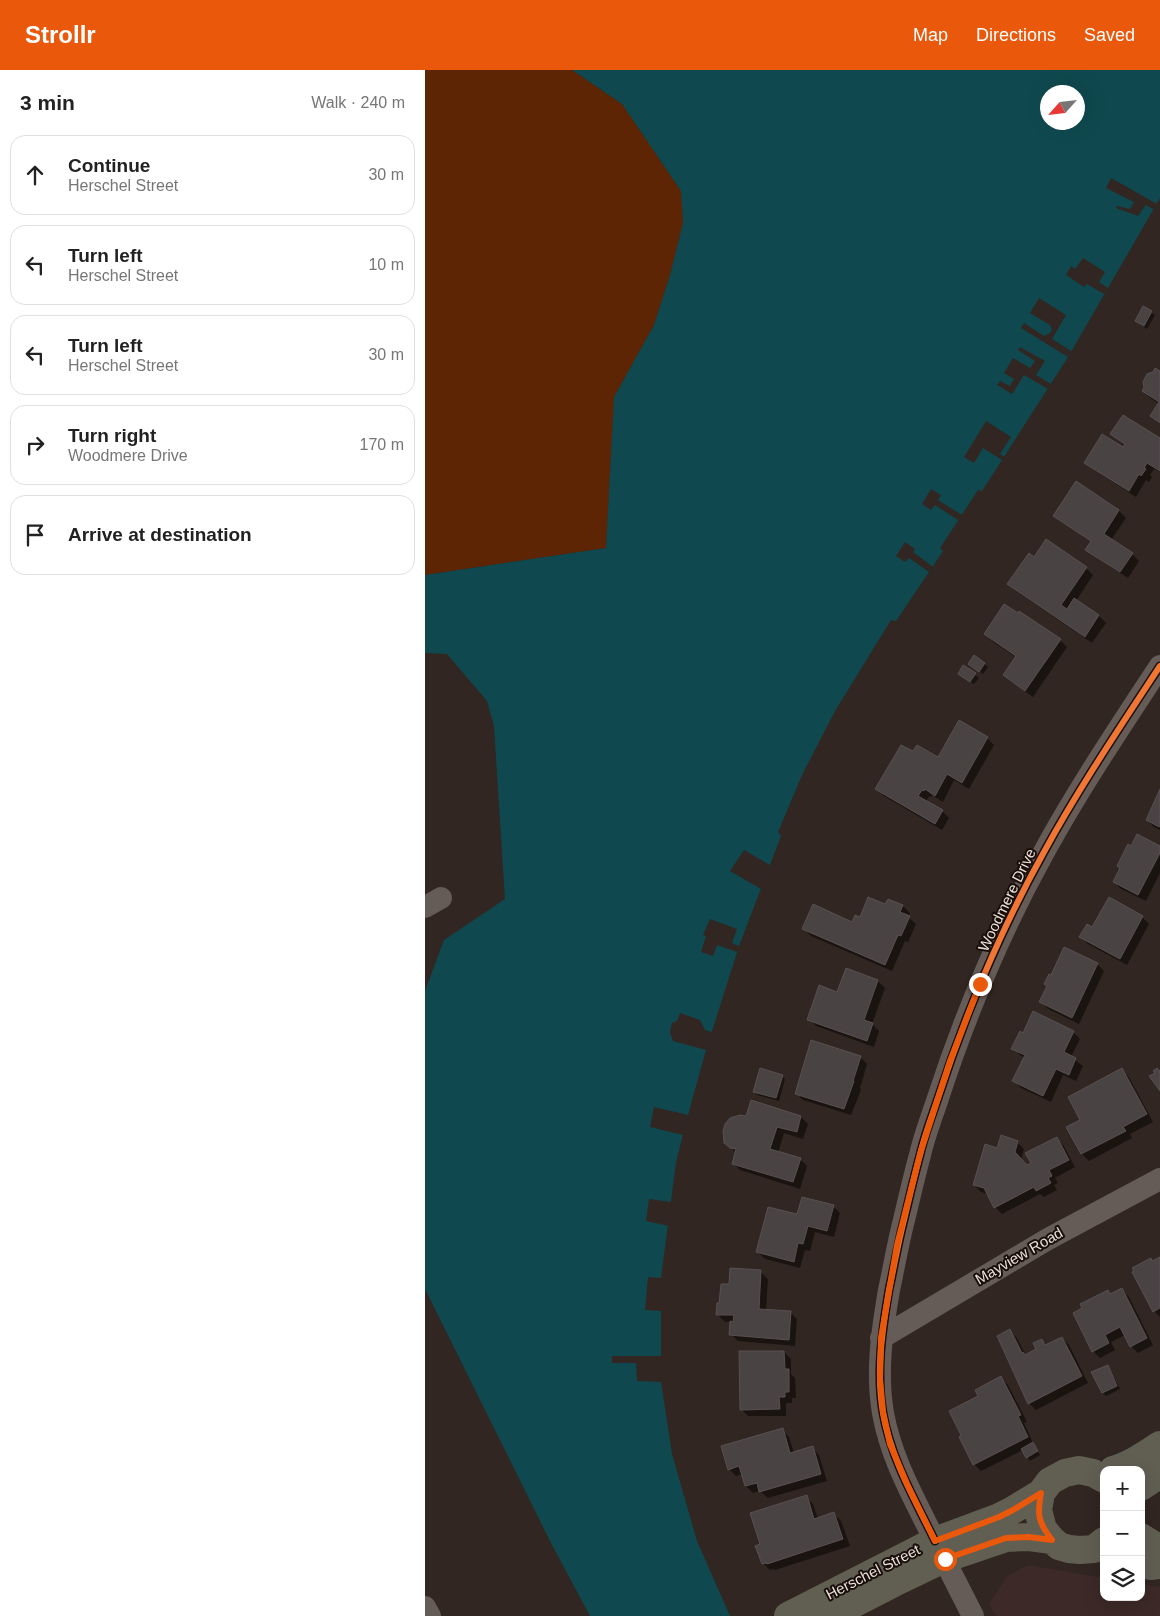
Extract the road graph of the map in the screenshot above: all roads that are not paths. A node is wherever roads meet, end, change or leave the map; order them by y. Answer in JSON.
{"nodes":[{"id":1,"x":1160,"y":666,"type":"edge"},
{"id":2,"x":1160,"y":1179,"type":"edge"},
{"id":3,"x":881,"y":1338,"type":"junction"},
{"id":4,"x":1160,"y":1445,"type":"edge"},
{"id":5,"x":1125,"y":1466,"type":"edge"},
{"id":6,"x":1100,"y":1473,"type":"edge"},
{"id":7,"x":1160,"y":1474,"type":"edge"},
{"id":8,"x":1145,"y":1484,"type":"edge"},
{"id":9,"x":1041,"y":1493,"type":"junction"},
{"id":10,"x":1052,"y":1540,"type":"junction"},
{"id":11,"x":1145,"y":1540,"type":"edge"},
{"id":12,"x":1100,"y":1547,"type":"edge"},
{"id":13,"x":1160,"y":1549,"type":"edge"},
{"id":14,"x":940,"y":1550,"type":"junction"},
{"id":15,"x":1145,"y":1565,"type":"edge"},
{"id":16,"x":1160,"y":1565,"type":"edge"},
{"id":17,"x":425,"y":1607,"type":"edge"},
{"id":18,"x":837,"y":1615,"type":"edge"},
{"id":19,"x":430,"y":1616,"type":"edge"},
{"id":20,"x":788,"y":1616,"type":"edge"},
{"id":21,"x":973,"y":1616,"type":"edge"}],
"edges":[{"from":1,"to":3,"type":"street","name":"Woodmere Drive"},
{"from":2,"to":3,"type":"street","name":"Mayview Road"},
{"from":3,"to":14,"type":"street","name":"Woodmere Drive"},
{"from":4,"to":5,"type":"main road"},
{"from":6,"to":9,"type":"main road","name":"Herschel Street"},
{"from":7,"to":8,"type":"main road"},
{"from":9,"to":10,"type":"main road"},
{"from":9,"to":14,"type":"main road","name":"Herschel Street"},
{"from":10,"to":12,"type":"main road","name":"Herschel Street"},
{"from":10,"to":14,"type":"main road","name":"Herschel Street"},
{"from":11,"to":13,"type":"main road"},
{"from":14,"to":18,"type":"main road","name":"Herschel Street"},
{"from":14,"to":20,"type":"main road","name":"Herschel Street"},
{"from":14,"to":21,"type":"street","name":"Woodmere Drive"},
{"from":15,"to":16,"type":"main road"},
{"from":17,"to":19,"type":"street"}]}
